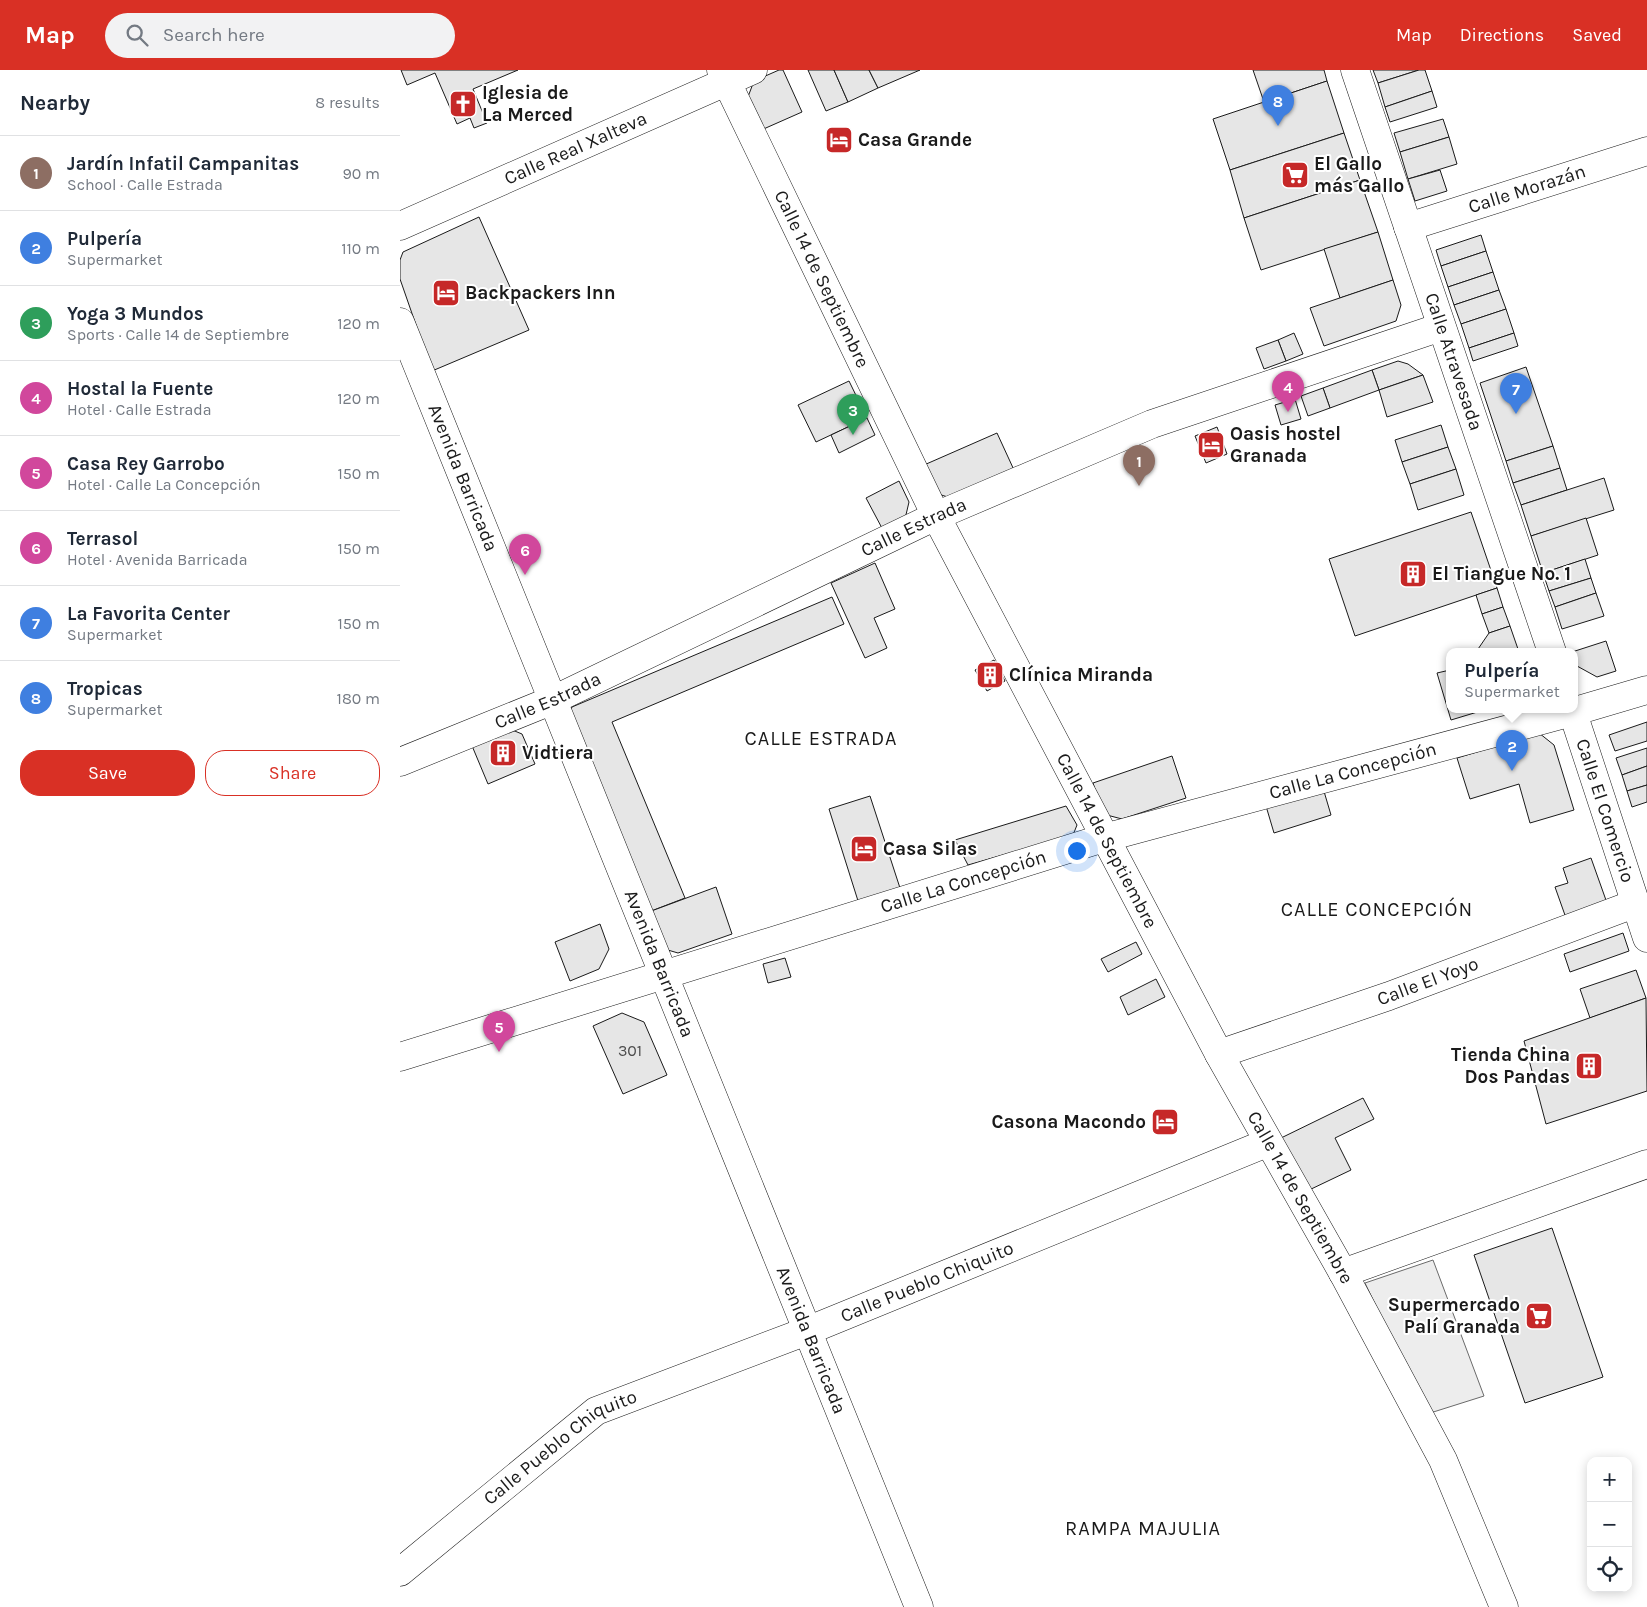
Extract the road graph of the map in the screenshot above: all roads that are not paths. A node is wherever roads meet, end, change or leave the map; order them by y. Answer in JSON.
{"nodes":[{"id":1,"x":753,"y":70,"type":"edge"},
{"id":2,"x":1355,"y":70,"type":"edge"},
{"id":3,"x":723,"y":76,"type":"edge"},
{"id":4,"x":1647,"y":151,"type":"edge"},
{"id":5,"x":400,"y":226,"type":"edge"},
{"id":6,"x":1408,"y":227,"type":"junction"},
{"id":7,"x":400,"y":322,"type":"edge"},
{"id":8,"x":1441,"y":327,"type":"junction"},
{"id":9,"x":936,"y":516,"type":"junction"},
{"id":10,"x":1551,"y":648,"type":"edge"},
{"id":11,"x":1647,"y":690,"type":"edge"},
{"id":12,"x":553,"y":700,"type":"junction"},
{"id":13,"x":1578,"y":709,"type":"edge"},
{"id":14,"x":1565,"y":713,"type":"edge"},
{"id":15,"x":1573,"y":713,"type":"edge"},
{"id":16,"x":400,"y":762,"type":"edge"},
{"id":17,"x":1104,"y":838,"type":"junction"},
{"id":18,"x":1634,"y":904,"type":"junction"},
{"id":19,"x":1647,"y":938,"type":"edge"},
{"id":20,"x":663,"y":973,"type":"junction"},
{"id":21,"x":1219,"y":1054,"type":"junction"},
{"id":22,"x":400,"y":1057,"type":"edge"},
{"id":23,"x":1267,"y":1143,"type":"junction"},
{"id":24,"x":1647,"y":1164,"type":"edge"},
{"id":25,"x":1343,"y":1273,"type":"junction"},
{"id":26,"x":807,"y":1331,"type":"junction"},
{"id":27,"x":400,"y":1572,"type":"edge"},
{"id":28,"x":919,"y":1607,"type":"edge"},
{"id":29,"x":1504,"y":1607,"type":"edge"}],
"edges":[{"from":1,"to":3,"type":"street","name":"Calle Real Xalteva"},
{"from":2,"to":6,"type":"street","name":"Calle Atravesada"},
{"from":3,"to":5,"type":"street","name":"Calle Real Xalteva"},
{"from":3,"to":9,"type":"street","name":"Calle 14 de Septiembre"},
{"from":4,"to":6,"type":"street","name":"Calle Morazán"},
{"from":6,"to":8,"type":"street","name":"Calle Atravesada"},
{"from":7,"to":12,"type":"street","name":"Avenida Barricada"},
{"from":8,"to":9,"type":"street","name":"Calle Estrada"},
{"from":8,"to":10,"type":"street","name":"Calle Atravesada"},
{"from":9,"to":12,"type":"street","name":"Calle Estrada"},
{"from":9,"to":17,"type":"street","name":"Calle 14 de Septiembre"},
{"from":11,"to":13,"type":"street","name":"Calle La Concepción"},
{"from":12,"to":16,"type":"street","name":"Calle Estrada"},
{"from":12,"to":20,"type":"street","name":"Avenida Barricada"},
{"from":14,"to":17,"type":"street","name":"Calle La Concepción"},
{"from":15,"to":18,"type":"street","name":"Calle El Comercio"},
{"from":17,"to":20,"type":"street","name":"Calle La Concepción"},
{"from":17,"to":21,"type":"street","name":"Calle 14 de Septiembre"},
{"from":18,"to":19,"type":"street","name":"Calle El Comercio"},
{"from":18,"to":21,"type":"street","name":"Calle El Yoyo"},
{"from":20,"to":22,"type":"street","name":"Calle La Concepción"},
{"from":20,"to":26,"type":"street","name":"Avenida Barricada"},
{"from":21,"to":23,"type":"street","name":"Calle 14 de Septiembre"},
{"from":23,"to":25,"type":"street","name":"Calle 14 de Septiembre"},
{"from":23,"to":26,"type":"street","name":"Calle Pueblo Chiquito"},
{"from":24,"to":25,"type":"street"},
{"from":25,"to":29,"type":"street","name":"Calle 14 de Septiembre"},
{"from":26,"to":27,"type":"street","name":"Calle Pueblo Chiquito"},
{"from":26,"to":28,"type":"street","name":"Avenida Barricada"}]}
